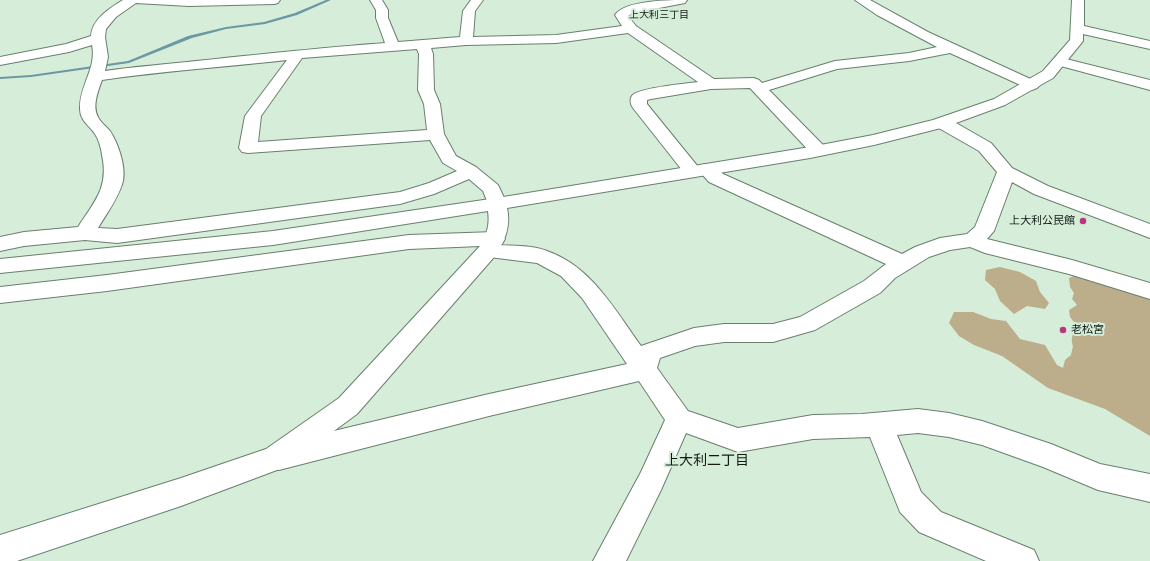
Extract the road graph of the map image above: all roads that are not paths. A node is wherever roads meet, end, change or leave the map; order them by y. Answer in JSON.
{"nodes":[{"id":1,"x":132,"y":0,"type":"edge"},
{"id":2,"x":138,"y":0,"type":"edge"},
{"id":3,"x":274,"y":0,"type":"edge"},
{"id":4,"x":376,"y":0,"type":"edge"},
{"id":5,"x":477,"y":0,"type":"edge"},
{"id":6,"x":681,"y":0,"type":"edge"},
{"id":7,"x":861,"y":0,"type":"edge"},
{"id":8,"x":1078,"y":0,"type":"edge"},
{"id":9,"x":631,"y":29,"type":"junction"},
{"id":10,"x":1081,"y":29,"type":"junction"},
{"id":11,"x":98,"y":38,"type":"junction"},
{"id":12,"x":466,"y":41,"type":"junction"},
{"id":13,"x":423,"y":45,"type":"junction"},
{"id":14,"x":1150,"y":45,"type":"edge"},
{"id":15,"x":393,"y":47,"type":"junction"},
{"id":16,"x":950,"y":49,"type":"junction"},
{"id":17,"x":298,"y":54,"type":"junction"},
{"id":18,"x":0,"y":61,"type":"edge"},
{"id":19,"x":1062,"y":62,"type":"junction"},
{"id":20,"x":95,"y":77,"type":"junction"},
{"id":21,"x":711,"y":84,"type":"junction"},
{"id":22,"x":1032,"y":85,"type":"junction"},
{"id":23,"x":1150,"y":85,"type":"edge"},
{"id":24,"x":759,"y":88,"type":"junction"},
{"id":25,"x":943,"y":123,"type":"junction"},
{"id":26,"x":436,"y":134,"type":"junction"},
{"id":27,"x":818,"y":150,"type":"junction"},
{"id":28,"x":700,"y":170,"type":"junction"},
{"id":29,"x":470,"y":171,"type":"junction"},
{"id":30,"x":1006,"y":172,"type":"junction"},
{"id":31,"x":497,"y":204,"type":"junction"},
{"id":32,"x":1150,"y":231,"type":"edge"},
{"id":33,"x":85,"y":233,"type":"junction"},
{"id":34,"x":972,"y":240,"type":"junction"},
{"id":35,"x":0,"y":244,"type":"edge"},
{"id":36,"x":491,"y":245,"type":"junction"},
{"id":37,"x":902,"y":263,"type":"junction"},
{"id":38,"x":0,"y":266,"type":"edge"},
{"id":39,"x":1150,"y":291,"type":"edge"},
{"id":40,"x":0,"y":295,"type":"edge"},
{"id":41,"x":644,"y":370,"type":"junction"},
{"id":42,"x":679,"y":419,"type":"junction"},
{"id":43,"x":879,"y":424,"type":"junction"},
{"id":44,"x":275,"y":458,"type":"junction"},
{"id":45,"x":1150,"y":488,"type":"edge"},
{"id":46,"x":0,"y":551,"type":"edge"},
{"id":47,"x":609,"y":561,"type":"edge"},
{"id":48,"x":1023,"y":561,"type":"edge"}],
"edges":[{"from":1,"to":11,"type":"street"},
{"from":2,"to":3,"type":"street"},
{"from":4,"to":15,"type":"street"},
{"from":5,"to":12,"type":"street"},
{"from":6,"to":9,"type":"street"},
{"from":7,"to":16,"type":"street"},
{"from":8,"to":10,"type":"street"},
{"from":9,"to":12,"type":"street"},
{"from":9,"to":21,"type":"street"},
{"from":10,"to":14,"type":"street"},
{"from":10,"to":19,"type":"street"},
{"from":11,"to":18,"type":"street"},
{"from":11,"to":20,"type":"street"},
{"from":12,"to":13,"type":"street"},
{"from":13,"to":15,"type":"street"},
{"from":13,"to":26,"type":"street"},
{"from":15,"to":17,"type":"street"},
{"from":16,"to":22,"type":"street"},
{"from":16,"to":24,"type":"street"},
{"from":17,"to":20,"type":"street"},
{"from":17,"to":26,"type":"street"},
{"from":19,"to":22,"type":"street"},
{"from":19,"to":23,"type":"street"},
{"from":20,"to":33,"type":"street"},
{"from":21,"to":24,"type":"street"},
{"from":21,"to":28,"type":"street"},
{"from":22,"to":25,"type":"street"},
{"from":24,"to":27,"type":"street"},
{"from":25,"to":27,"type":"street"},
{"from":25,"to":30,"type":"street"},
{"from":26,"to":29,"type":"street"},
{"from":27,"to":28,"type":"street"},
{"from":28,"to":31,"type":"street"},
{"from":28,"to":37,"type":"street"},
{"from":29,"to":31,"type":"street"},
{"from":29,"to":33,"type":"street"},
{"from":30,"to":32,"type":"street"},
{"from":30,"to":34,"type":"street"},
{"from":31,"to":36,"type":"street"},
{"from":31,"to":38,"type":"street"},
{"from":33,"to":35,"type":"street"},
{"from":34,"to":37,"type":"street"},
{"from":34,"to":39,"type":"street"},
{"from":36,"to":40,"type":"street"},
{"from":36,"to":41,"type":"street"},
{"from":36,"to":44,"type":"street"},
{"from":37,"to":41,"type":"street"},
{"from":41,"to":42,"type":"street"},
{"from":41,"to":44,"type":"street"},
{"from":42,"to":43,"type":"street"},
{"from":42,"to":47,"type":"street"},
{"from":43,"to":45,"type":"street"},
{"from":43,"to":48,"type":"street"},
{"from":44,"to":46,"type":"street"}]}
